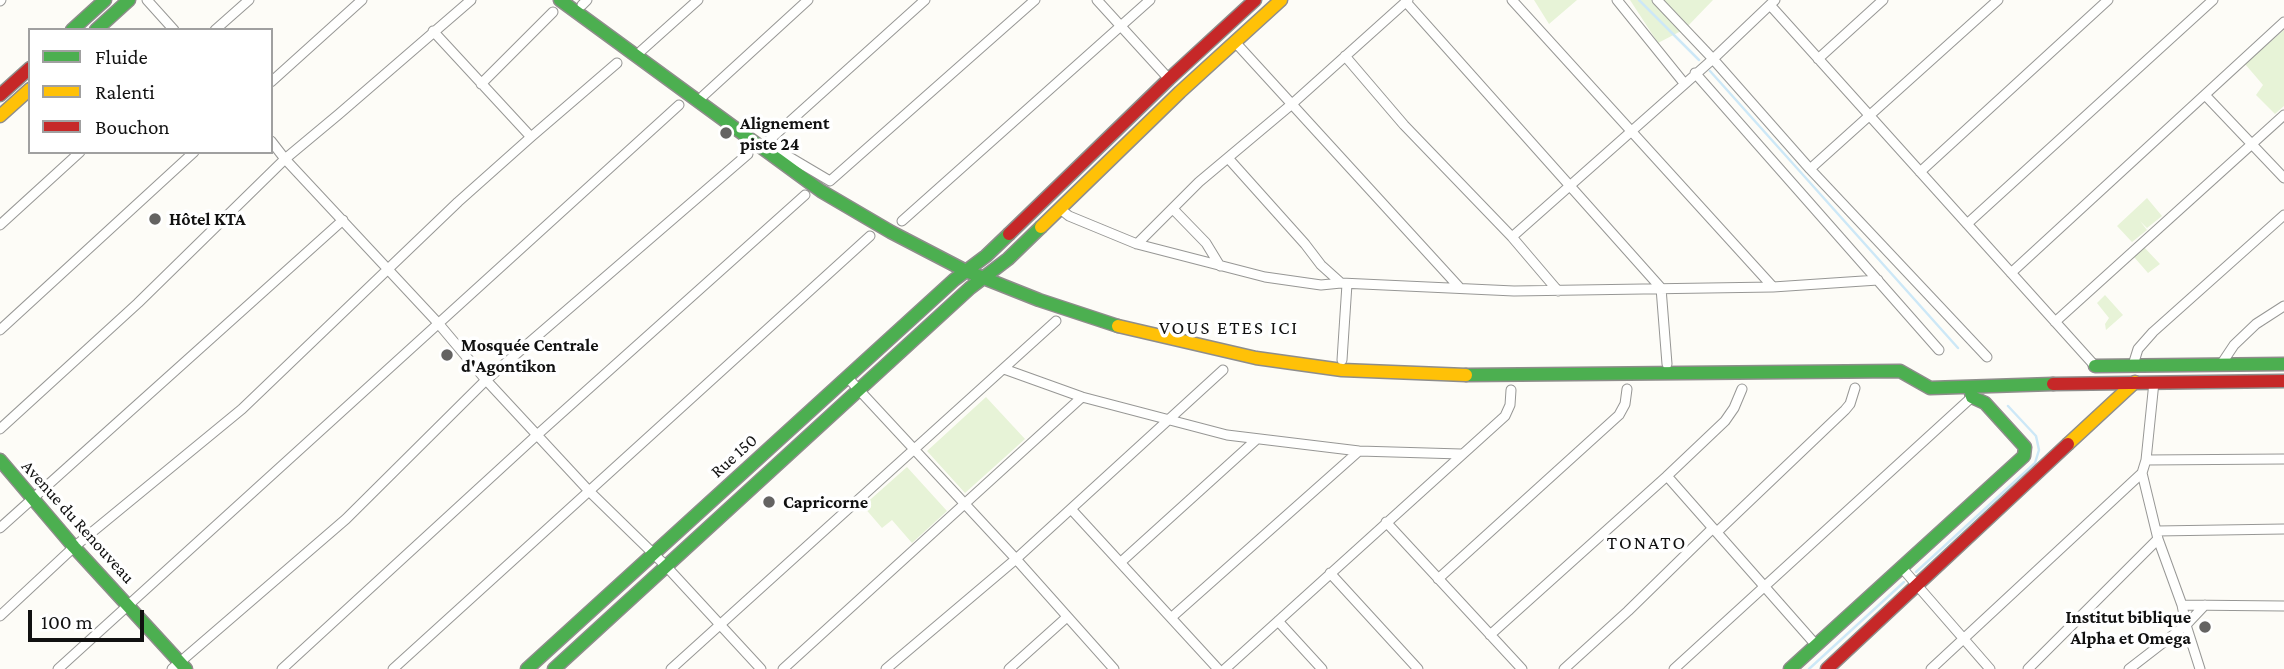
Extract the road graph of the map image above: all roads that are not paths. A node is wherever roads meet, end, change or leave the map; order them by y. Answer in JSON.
{"nodes":[{"id":1,"x":105,"y":0,"type":"edge"},
{"id":2,"x":130,"y":0,"type":"edge"},
{"id":3,"x":147,"y":0,"type":"edge"},
{"id":4,"x":249,"y":0,"type":"edge"},
{"id":5,"x":362,"y":0,"type":"edge"},
{"id":6,"x":471,"y":0,"type":"edge"},
{"id":7,"x":560,"y":0,"type":"edge"},
{"id":8,"x":698,"y":0,"type":"edge"},
{"id":9,"x":808,"y":0,"type":"edge"},
{"id":10,"x":925,"y":0,"type":"edge"},
{"id":11,"x":1035,"y":0,"type":"edge"},
{"id":12,"x":1097,"y":0,"type":"edge"},
{"id":13,"x":1150,"y":0,"type":"edge"},
{"id":14,"x":1255,"y":0,"type":"edge"},
{"id":15,"x":1281,"y":0,"type":"edge"},
{"id":16,"x":1512,"y":0,"type":"edge"},
{"id":17,"x":1616,"y":0,"type":"edge"},
{"id":18,"x":1657,"y":0,"type":"edge"},
{"id":19,"x":1883,"y":0,"type":"edge"},
{"id":20,"x":1998,"y":0,"type":"edge"},
{"id":21,"x":2107,"y":0,"type":"edge"},
{"id":22,"x":2213,"y":0,"type":"edge"},
{"id":23,"x":1407,"y":1,"type":"edge"},
{"id":24,"x":581,"y":2,"type":"edge"},
{"id":25,"x":1772,"y":3,"type":"edge"},
{"id":26,"x":553,"y":12,"type":"dead end"},
{"id":27,"x":2284,"y":22,"type":"edge"},
{"id":28,"x":1121,"y":26,"type":"junction"},
{"id":29,"x":74,"y":28,"type":"edge"},
{"id":30,"x":98,"y":28,"type":"edge"},
{"id":31,"x":172,"y":28,"type":"edge"},
{"id":32,"x":217,"y":28,"type":"edge"},
{"id":33,"x":433,"y":31,"type":"junction"},
{"id":34,"x":1235,"y":42,"type":"junction"},
{"id":35,"x":641,"y":51,"type":"junction"},
{"id":36,"x":1345,"y":56,"type":"junction"},
{"id":37,"x":1818,"y":58,"type":"junction"},
{"id":38,"x":1713,"y":59,"type":"junction"},
{"id":39,"x":617,"y":63,"type":"dead end"},
{"id":40,"x":28,"y":70,"type":"edge"},
{"id":41,"x":1695,"y":73,"type":"junction"},
{"id":42,"x":1168,"y":79,"type":"junction"},
{"id":43,"x":273,"y":80,"type":"edge"},
{"id":44,"x":1684,"y":83,"type":"junction"},
{"id":45,"x":481,"y":84,"type":"junction"},
{"id":46,"x":28,"y":91,"type":"edge"},
{"id":47,"x":0,"y":95,"type":"edge"},
{"id":48,"x":2205,"y":95,"type":"junction"},
{"id":49,"x":703,"y":96,"type":"junction"},
{"id":50,"x":1292,"y":104,"type":"junction"},
{"id":51,"x":679,"y":105,"type":"dead end"},
{"id":52,"x":0,"y":116,"type":"edge"},
{"id":53,"x":1869,"y":116,"type":"junction"},
{"id":54,"x":2284,"y":116,"type":"edge"},
{"id":55,"x":1631,"y":131,"type":"junction"},
{"id":56,"x":531,"y":136,"type":"junction"},
{"id":57,"x":766,"y":143,"type":"junction"},
{"id":58,"x":273,"y":144,"type":"edge"},
{"id":59,"x":2252,"y":144,"type":"junction"},
{"id":60,"x":78,"y":154,"type":"edge"},
{"id":61,"x":192,"y":154,"type":"edge"},
{"id":62,"x":748,"y":154,"type":"dead end"},
{"id":63,"x":1228,"y":158,"type":"junction"},
{"id":64,"x":285,"y":159,"type":"junction"},
{"id":65,"x":1810,"y":169,"type":"junction"},
{"id":66,"x":1920,"y":172,"type":"junction"},
{"id":67,"x":2284,"y":178,"type":"edge"},
{"id":68,"x":1570,"y":185,"type":"junction"},
{"id":69,"x":805,"y":195,"type":"dead end"},
{"id":70,"x":1059,"y":208,"type":"junction"},
{"id":71,"x":1172,"y":209,"type":"junction"},
{"id":72,"x":2284,"y":215,"type":"edge"},
{"id":73,"x":343,"y":220,"type":"junction"},
{"id":74,"x":902,"y":221,"type":"dead end"},
{"id":75,"x":0,"y":225,"type":"edge"},
{"id":76,"x":1967,"y":225,"type":"junction"},
{"id":77,"x":870,"y":236,"type":"dead end"},
{"id":78,"x":1512,"y":237,"type":"junction"},
{"id":79,"x":1137,"y":244,"type":"junction"},
{"id":80,"x":1220,"y":266,"type":"junction"},
{"id":81,"x":387,"y":269,"type":"junction"},
{"id":82,"x":966,"y":271,"type":"junction"},
{"id":83,"x":2011,"y":274,"type":"junction"},
{"id":84,"x":984,"y":278,"type":"junction"},
{"id":85,"x":1878,"y":280,"type":"junction"},
{"id":86,"x":1344,"y":283,"type":"junction"},
{"id":87,"x":1459,"y":287,"type":"junction"},
{"id":88,"x":1773,"y":287,"type":"junction"},
{"id":89,"x":1661,"y":288,"type":"junction"},
{"id":90,"x":1558,"y":291,"type":"junction"},
{"id":91,"x":2284,"y":306,"type":"edge"},
{"id":92,"x":1056,"y":321,"type":"dead end"},
{"id":93,"x":2055,"y":322,"type":"junction"},
{"id":94,"x":438,"y":323,"type":"junction"},
{"id":95,"x":0,"y":330,"type":"edge"},
{"id":96,"x":1939,"y":350,"type":"dead end"},
{"id":97,"x":1987,"y":357,"type":"dead end"},
{"id":98,"x":1342,"y":360,"type":"dead end"},
{"id":99,"x":1667,"y":364,"type":"dead end"},
{"id":100,"x":2284,"y":364,"type":"edge"},
{"id":101,"x":2133,"y":365,"type":"junction"},
{"id":102,"x":2221,"y":365,"type":"junction"},
{"id":103,"x":2095,"y":366,"type":"joint"},
{"id":104,"x":1004,"y":369,"type":"junction"},
{"id":105,"x":1223,"y":370,"type":"dead end"},
{"id":106,"x":847,"y":377,"type":"junction"},
{"id":107,"x":486,"y":380,"type":"junction"},
{"id":108,"x":2284,"y":381,"type":"edge"},
{"id":109,"x":2135,"y":382,"type":"junction"},
{"id":110,"x":2154,"y":382,"type":"junction"},
{"id":111,"x":1855,"y":388,"type":"dead end"},
{"id":112,"x":1627,"y":389,"type":"dead end"},
{"id":113,"x":1742,"y":389,"type":"dead end"},
{"id":114,"x":859,"y":390,"type":"junction"},
{"id":115,"x":1511,"y":390,"type":"dead end"},
{"id":116,"x":1971,"y":392,"type":"junction"},
{"id":117,"x":1082,"y":397,"type":"junction"},
{"id":118,"x":1168,"y":421,"type":"junction"},
{"id":119,"x":0,"y":429,"type":"edge"},
{"id":120,"x":537,"y":435,"type":"junction"},
{"id":121,"x":1257,"y":439,"type":"junction"},
{"id":122,"x":915,"y":450,"type":"junction"},
{"id":123,"x":1359,"y":450,"type":"junction"},
{"id":124,"x":1461,"y":454,"type":"junction"},
{"id":125,"x":2284,"y":459,"type":"edge"},
{"id":126,"x":0,"y":460,"type":"edge"},
{"id":127,"x":2146,"y":460,"type":"junction"},
{"id":128,"x":2142,"y":473,"type":"junction"},
{"id":129,"x":1667,"y":477,"type":"junction"},
{"id":130,"x":589,"y":491,"type":"junction"},
{"id":131,"x":32,"y":499,"type":"junction"},
{"id":132,"x":965,"y":503,"type":"junction"},
{"id":133,"x":1071,"y":509,"type":"junction"},
{"id":134,"x":1386,"y":522,"type":"junction"},
{"id":135,"x":0,"y":528,"type":"edge"},
{"id":136,"x":2284,"y":529,"type":"edge"},
{"id":137,"x":1715,"y":530,"type":"junction"},
{"id":138,"x":2158,"y":535,"type":"junction"},
{"id":139,"x":74,"y":547,"type":"junction"},
{"id":140,"x":653,"y":552,"type":"junction"},
{"id":141,"x":1016,"y":559,"type":"junction"},
{"id":142,"x":1121,"y":562,"type":"junction"},
{"id":143,"x":665,"y":565,"type":"junction"},
{"id":144,"x":1902,"y":568,"type":"junction"},
{"id":145,"x":1330,"y":573,"type":"junction"},
{"id":146,"x":1438,"y":579,"type":"junction"},
{"id":147,"x":1764,"y":586,"type":"junction"},
{"id":148,"x":1917,"y":586,"type":"junction"},
{"id":149,"x":128,"y":605,"type":"junction"},
{"id":150,"x":2182,"y":605,"type":"junction"},
{"id":151,"x":2205,"y":605,"type":"junction"},
{"id":152,"x":2284,"y":606,"type":"edge"},
{"id":153,"x":0,"y":616,"type":"edge"},
{"id":154,"x":1067,"y":617,"type":"junction"},
{"id":155,"x":1172,"y":617,"type":"junction"},
{"id":156,"x":1278,"y":621,"type":"junction"},
{"id":157,"x":2186,"y":625,"type":"junction"},
{"id":158,"x":721,"y":626,"type":"junction"},
{"id":159,"x":1490,"y":635,"type":"junction"},
{"id":160,"x":1962,"y":639,"type":"junction"},
{"id":161,"x":1816,"y":645,"type":"junction"},
{"id":162,"x":179,"y":667,"type":"edge"},
{"id":163,"x":58,"y":669,"type":"edge"},
{"id":164,"x":282,"y":669,"type":"edge"},
{"id":165,"x":393,"y":669,"type":"edge"},
{"id":166,"x":527,"y":669,"type":"edge"},
{"id":167,"x":554,"y":669,"type":"edge"},
{"id":168,"x":671,"y":669,"type":"edge"},
{"id":169,"x":761,"y":669,"type":"edge"},
{"id":170,"x":783,"y":669,"type":"edge"},
{"id":171,"x":886,"y":669,"type":"edge"},
{"id":172,"x":1009,"y":669,"type":"edge"},
{"id":173,"x":1114,"y":669,"type":"edge"},
{"id":174,"x":1218,"y":669,"type":"edge"},
{"id":175,"x":1225,"y":669,"type":"edge"},
{"id":176,"x":1322,"y":669,"type":"edge"},
{"id":177,"x":1418,"y":669,"type":"edge"},
{"id":178,"x":1522,"y":669,"type":"edge"},
{"id":179,"x":1564,"y":669,"type":"edge"},
{"id":180,"x":1674,"y":669,"type":"edge"},
{"id":181,"x":1790,"y":669,"type":"edge"},
{"id":182,"x":1827,"y":669,"type":"edge"},
{"id":183,"x":1931,"y":669,"type":"edge"},
{"id":184,"x":1990,"y":669,"type":"edge"},
{"id":185,"x":2028,"y":669,"type":"edge"},
{"id":186,"x":2129,"y":669,"type":"edge"},
{"id":187,"x":2200,"y":669,"type":"edge"}],
"edges":[{"from":1,"to":29,"type":"main road"},
{"from":2,"to":30,"type":"main road"},
{"from":3,"to":31,"type":"street"},
{"from":4,"to":32,"type":"street"},
{"from":5,"to":43,"type":"street"},
{"from":6,"to":33,"type":"street"},
{"from":7,"to":82,"type":"main road"},
{"from":8,"to":35,"type":"street"},
{"from":9,"to":49,"type":"street"},
{"from":10,"to":57,"type":"street"},
{"from":11,"to":57,"type":"street"},
{"from":12,"to":28,"type":"street"},
{"from":13,"to":28,"type":"street"},
{"from":14,"to":42,"type":"main road","name":"Rue 150"},
{"from":15,"to":34,"type":"main road","name":"Rue 150"},
{"from":16,"to":55,"type":"street"},
{"from":17,"to":44,"type":"street"},
{"from":18,"to":38,"type":"street"},
{"from":19,"to":37,"type":"street"},
{"from":20,"to":53,"type":"street"},
{"from":21,"to":66,"type":"street"},
{"from":22,"to":76,"type":"street"},
{"from":23,"to":36,"type":"street"},
{"from":23,"to":68,"type":"street"},
{"from":24,"to":35,"type":"street"},
{"from":25,"to":37,"type":"street"},
{"from":25,"to":38,"type":"street"},
{"from":26,"to":45,"type":"street"},
{"from":27,"to":48,"type":"street"},
{"from":28,"to":42,"type":"street"},
{"from":28,"to":74,"type":"street"},
{"from":33,"to":45,"type":"street"},
{"from":33,"to":64,"type":"street"},
{"from":34,"to":50,"type":"street"},
{"from":34,"to":70,"type":"main road","name":"Rue 150"},
{"from":35,"to":49,"type":"street"},
{"from":36,"to":50,"type":"street"},
{"from":36,"to":78,"type":"street"},
{"from":37,"to":53,"type":"street"},
{"from":38,"to":41,"type":"street"},
{"from":38,"to":65,"type":"street"},
{"from":39,"to":56,"type":"street"},
{"from":40,"to":47,"type":"main road"},
{"from":41,"to":44,"type":"street"},
{"from":41,"to":85,"type":"street"},
{"from":42,"to":82,"type":"main road","name":"Rue 150"},
{"from":44,"to":55,"type":"street"},
{"from":45,"to":56,"type":"street"},
{"from":46,"to":52,"type":"main road"},
{"from":48,"to":59,"type":"street"},
{"from":48,"to":83,"type":"street"},
{"from":49,"to":57,"type":"street"},
{"from":50,"to":63,"type":"street"},
{"from":50,"to":87,"type":"street"},
{"from":51,"to":94,"type":"street"},
{"from":53,"to":65,"type":"street"},
{"from":53,"to":66,"type":"street"},
{"from":54,"to":59,"type":"street"},
{"from":55,"to":68,"type":"street"},
{"from":55,"to":88,"type":"street"},
{"from":56,"to":81,"type":"street"},
{"from":58,"to":64,"type":"street"},
{"from":59,"to":67,"type":"street"},
{"from":59,"to":93,"type":"street"},
{"from":60,"to":75,"type":"street"},
{"from":61,"to":95,"type":"street"},
{"from":62,"to":107,"type":"street"},
{"from":63,"to":71,"type":"street"},
{"from":63,"to":86,"type":"street"},
{"from":64,"to":73,"type":"street"},
{"from":64,"to":119,"type":"street"},
{"from":65,"to":97,"type":"street"},
{"from":66,"to":76,"type":"street"},
{"from":68,"to":78,"type":"street"},
{"from":68,"to":89,"type":"street"},
{"from":69,"to":120,"type":"street"},
{"from":70,"to":79,"type":"street"},
{"from":70,"to":84,"type":"main road","name":"Rue 150"},
{"from":71,"to":79,"type":"street"},
{"from":71,"to":80,"type":"street"},
{"from":72,"to":101,"type":"street"},
{"from":73,"to":81,"type":"street"},
{"from":73,"to":131,"type":"street"},
{"from":76,"to":83,"type":"street"},
{"from":77,"to":130,"type":"street"},
{"from":78,"to":90,"type":"street"},
{"from":79,"to":80,"type":"street"},
{"from":80,"to":86,"type":"street"},
{"from":81,"to":94,"type":"street"},
{"from":81,"to":139,"type":"street"},
{"from":82,"to":84,"type":"main road"},
{"from":82,"to":106,"type":"main road","name":"Rue 150"},
{"from":83,"to":93,"type":"street"},
{"from":84,"to":114,"type":"main road","name":"Rue 150"},
{"from":84,"to":116,"type":"main road"},
{"from":85,"to":88,"type":"street"},
{"from":85,"to":96,"type":"street"},
{"from":86,"to":87,"type":"street"},
{"from":86,"to":98,"type":"street"},
{"from":87,"to":90,"type":"street"},
{"from":88,"to":89,"type":"street"},
{"from":89,"to":90,"type":"street"},
{"from":89,"to":99,"type":"street"},
{"from":91,"to":102,"type":"street"},
{"from":92,"to":104,"type":"street"},
{"from":93,"to":103,"type":"street"},
{"from":94,"to":107,"type":"street"},
{"from":94,"to":149,"type":"street"},
{"from":100,"to":102,"type":"main road"},
{"from":101,"to":102,"type":"main road"},
{"from":101,"to":103,"type":"main road"},
{"from":104,"to":117,"type":"street"},
{"from":104,"to":122,"type":"street"},
{"from":105,"to":118,"type":"street"},
{"from":106,"to":114,"type":"street"},
{"from":106,"to":140,"type":"main road","name":"Rue 150"},
{"from":107,"to":120,"type":"street"},
{"from":107,"to":162,"type":"street"},
{"from":108,"to":110,"type":"main road"},
{"from":109,"to":110,"type":"main road"},
{"from":109,"to":116,"type":"main road"},
{"from":109,"to":148,"type":"main road"},
{"from":110,"to":127,"type":"street"},
{"from":111,"to":137,"type":"street"},
{"from":112,"to":146,"type":"street"},
{"from":113,"to":129,"type":"street"},
{"from":114,"to":122,"type":"street"},
{"from":114,"to":143,"type":"main road","name":"Rue 150"},
{"from":115,"to":124,"type":"street"},
{"from":116,"to":144,"type":"main road"},
{"from":116,"to":147,"type":"street"},
{"from":117,"to":118,"type":"street"},
{"from":117,"to":132,"type":"street"},
{"from":118,"to":121,"type":"street"},
{"from":118,"to":133,"type":"street"},
{"from":120,"to":130,"type":"street"},
{"from":120,"to":164,"type":"street"},
{"from":121,"to":123,"type":"street"},
{"from":121,"to":142,"type":"street"},
{"from":122,"to":132,"type":"street"},
{"from":122,"to":158,"type":"street"},
{"from":123,"to":124,"type":"street"},
{"from":123,"to":155,"type":"street"},
{"from":124,"to":134,"type":"street"},
{"from":125,"to":127,"type":"street"},
{"from":126,"to":131,"type":"main road","name":"Avenue du Renouveau"},
{"from":127,"to":128,"type":"street"},
{"from":128,"to":138,"type":"street"},
{"from":128,"to":160,"type":"street"},
{"from":129,"to":137,"type":"street"},
{"from":129,"to":159,"type":"street"},
{"from":130,"to":140,"type":"street"},
{"from":130,"to":165,"type":"street"},
{"from":131,"to":135,"type":"street"},
{"from":131,"to":139,"type":"main road","name":"Avenue du Renouveau"},
{"from":132,"to":141,"type":"street"},
{"from":132,"to":170,"type":"street"},
{"from":133,"to":141,"type":"street"},
{"from":133,"to":142,"type":"street"},
{"from":134,"to":145,"type":"street"},
{"from":134,"to":146,"type":"street"},
{"from":136,"to":138,"type":"street"},
{"from":137,"to":147,"type":"street"},
{"from":137,"to":179,"type":"street"},
{"from":138,"to":150,"type":"street"},
{"from":138,"to":185,"type":"street"},
{"from":139,"to":149,"type":"main road","name":"Avenue du Renouveau"},
{"from":139,"to":153,"type":"street"},
{"from":140,"to":143,"type":"street"},
{"from":140,"to":166,"type":"main road","name":"Rue 150"},
{"from":141,"to":154,"type":"street"},
{"from":141,"to":171,"type":"street"},
{"from":142,"to":155,"type":"street"},
{"from":143,"to":158,"type":"street"},
{"from":143,"to":167,"type":"main road","name":"Rue 150"},
{"from":144,"to":148,"type":"street"},
{"from":144,"to":161,"type":"main road"},
{"from":145,"to":156,"type":"street"},
{"from":145,"to":177,"type":"street"},
{"from":146,"to":159,"type":"street"},
{"from":147,"to":161,"type":"street"},
{"from":147,"to":180,"type":"street"},
{"from":148,"to":160,"type":"street"},
{"from":148,"to":182,"type":"main road"},
{"from":149,"to":162,"type":"main road","name":"Avenue du Renouveau"},
{"from":149,"to":163,"type":"street"},
{"from":150,"to":151,"type":"street"},
{"from":150,"to":157,"type":"street"},
{"from":151,"to":152,"type":"street"},
{"from":151,"to":157,"type":"street"},
{"from":154,"to":172,"type":"street"},
{"from":154,"to":173,"type":"street"},
{"from":155,"to":174,"type":"street"},
{"from":156,"to":175,"type":"street"},
{"from":156,"to":176,"type":"street"},
{"from":157,"to":186,"type":"street"},
{"from":157,"to":187,"type":"street"},
{"from":158,"to":168,"type":"street"},
{"from":158,"to":169,"type":"street"},
{"from":159,"to":178,"type":"street"},
{"from":160,"to":183,"type":"street"},
{"from":160,"to":184,"type":"street"},
{"from":161,"to":181,"type":"main road"}]}
